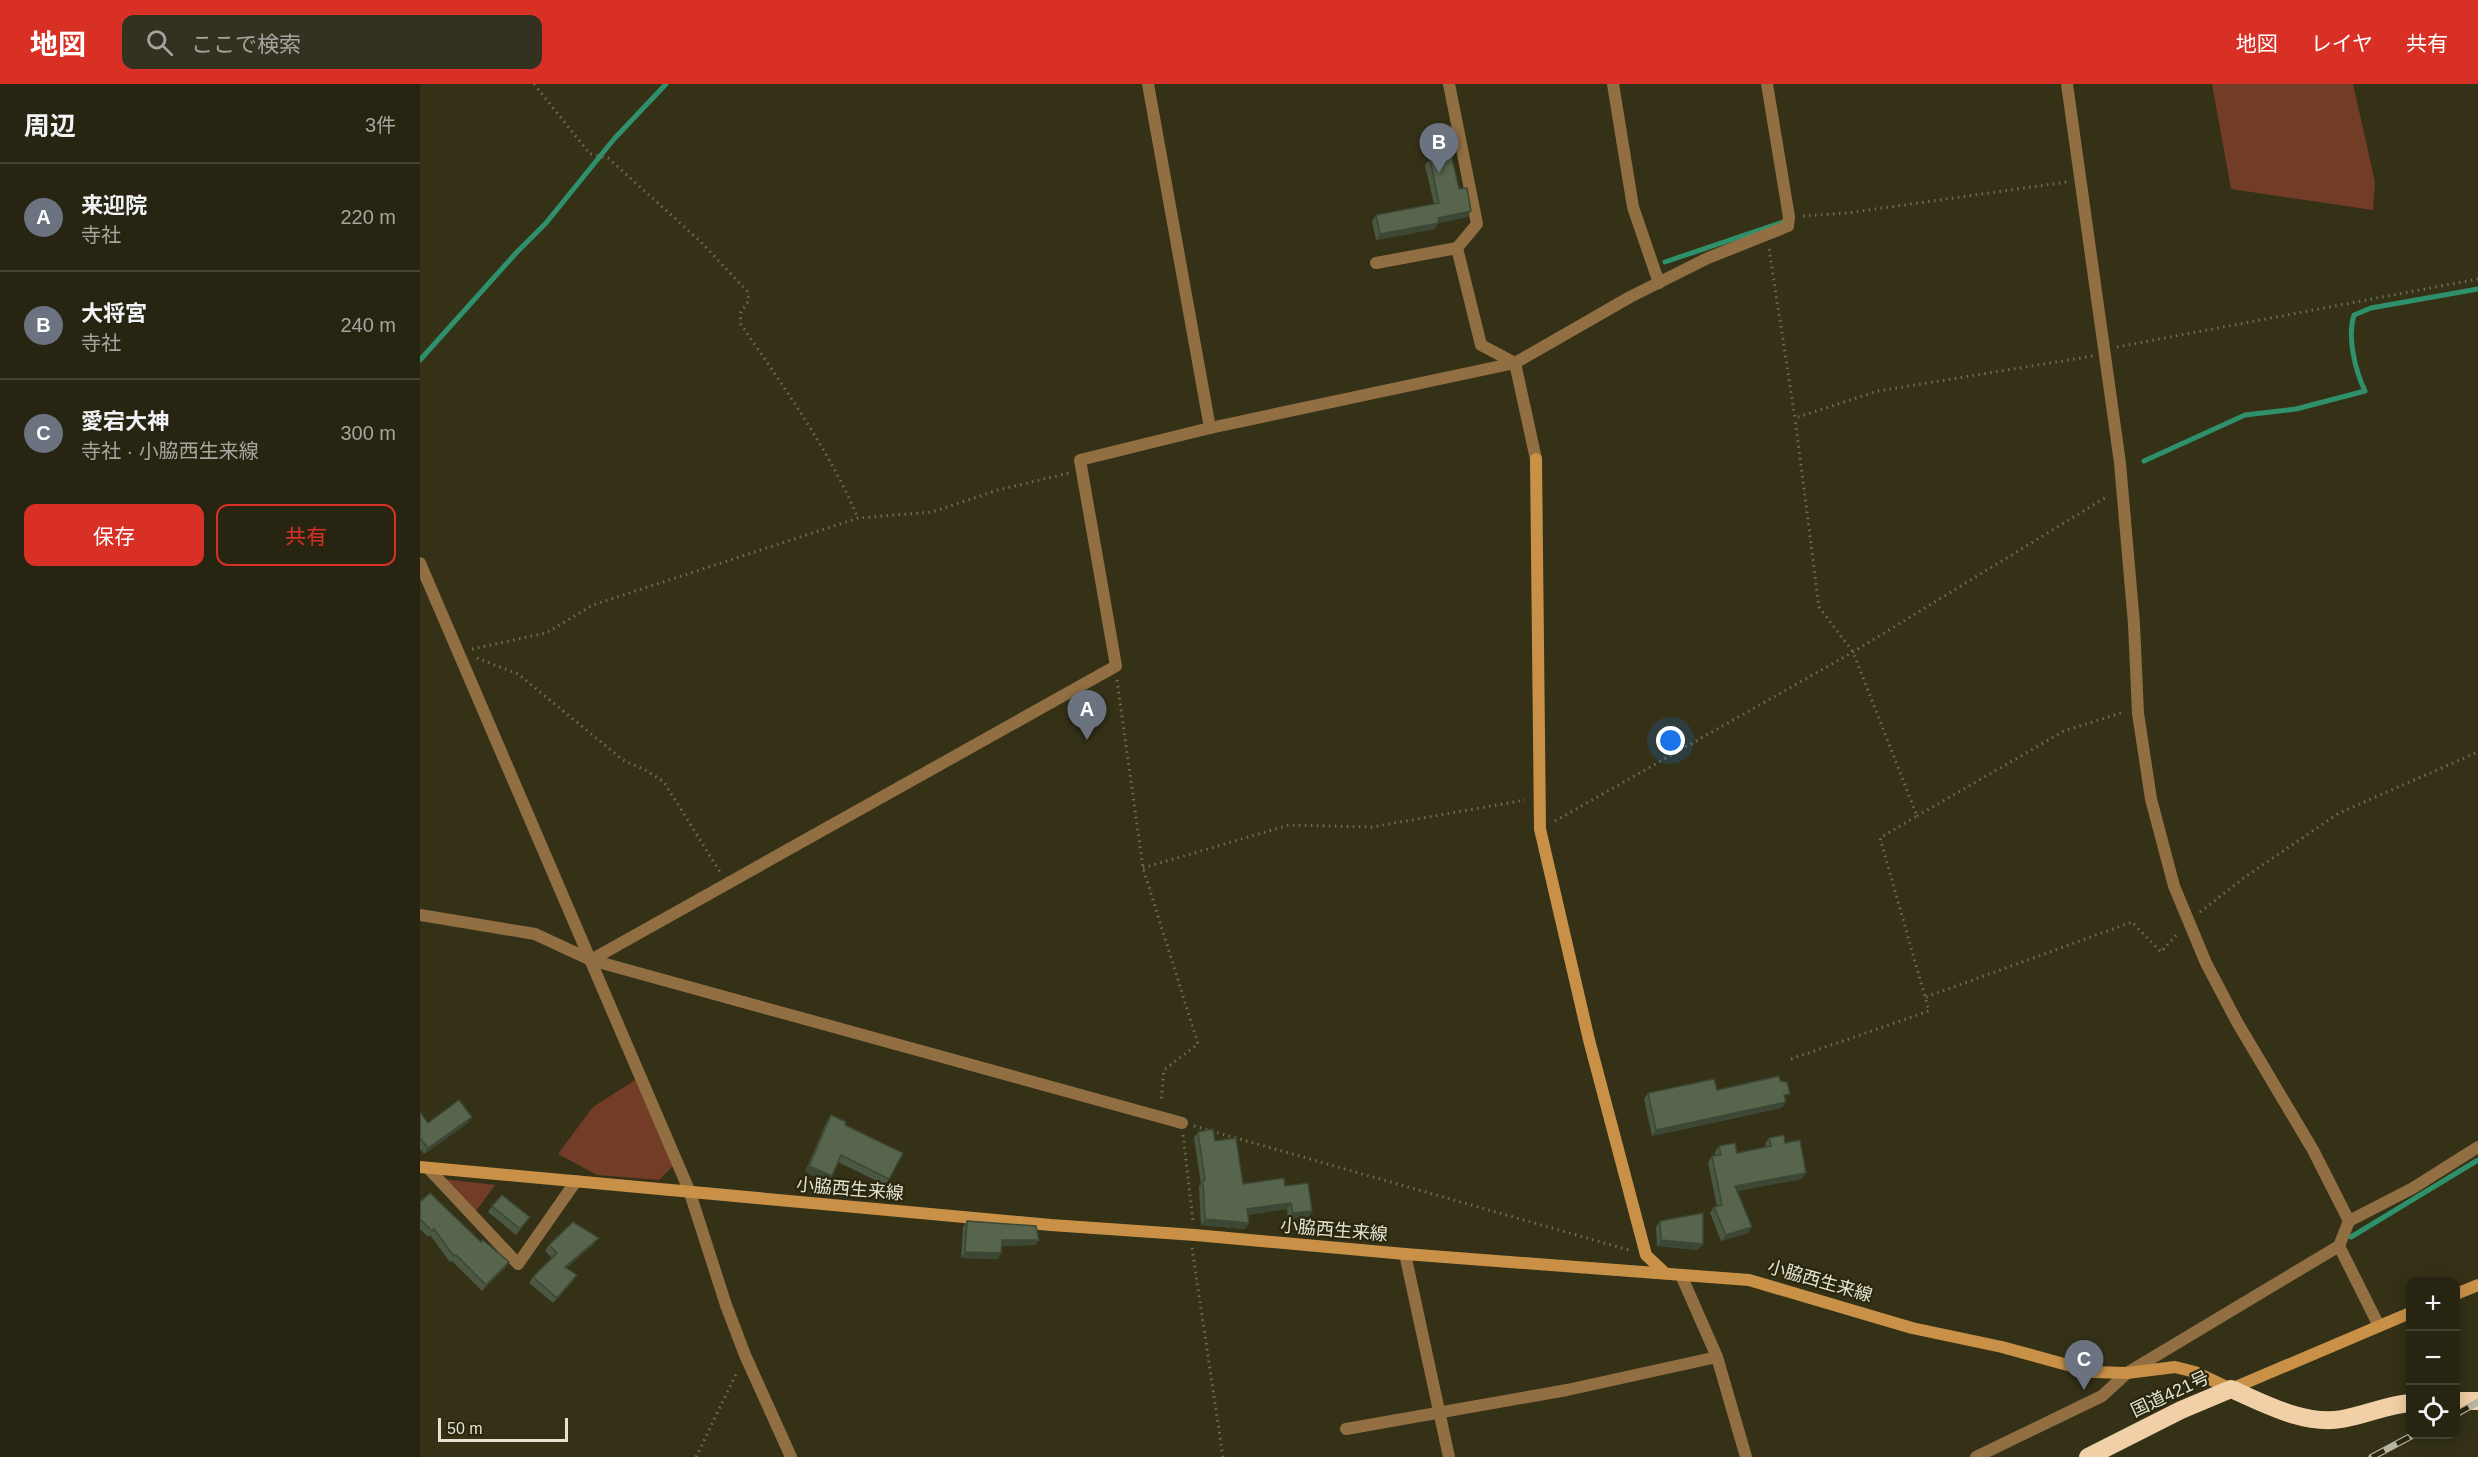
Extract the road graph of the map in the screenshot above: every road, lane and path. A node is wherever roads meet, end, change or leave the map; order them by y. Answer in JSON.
{"nodes":[{"id":1,"x":534,"y":84,"type":"edge"},
{"id":2,"x":1148,"y":84,"type":"edge"},
{"id":3,"x":1449,"y":84,"type":"edge"},
{"id":4,"x":1613,"y":84,"type":"edge"},
{"id":5,"x":1767,"y":84,"type":"edge"},
{"id":6,"x":2067,"y":84,"type":"edge"},
{"id":7,"x":2079,"y":180,"type":"junction"},
{"id":8,"x":1789,"y":217,"type":"junction"},
{"id":9,"x":1767,"y":235,"type":"junction"},
{"id":10,"x":1457,"y":248,"type":"junction"},
{"id":11,"x":1377,"y":263,"type":"dead end"},
{"id":12,"x":2478,"y":279,"type":"edge"},
{"id":13,"x":1659,"y":283,"type":"junction"},
{"id":14,"x":2104,"y":352,"type":"junction"},
{"id":15,"x":1515,"y":363,"type":"junction"},
{"id":16,"x":1795,"y":418,"type":"junction"},
{"id":17,"x":1210,"y":429,"type":"junction"},
{"id":18,"x":1536,"y":459,"type":"joint"},
{"id":19,"x":1082,"y":470,"type":"junction"},
{"id":20,"x":2123,"y":487,"type":"junction"},
{"id":21,"x":858,"y":518,"type":"junction"},
{"id":22,"x":420,"y":563,"type":"edge"},
{"id":23,"x":459,"y":652,"type":"junction"},
{"id":24,"x":1853,"y":652,"type":"junction"},
{"id":25,"x":1116,"y":666,"type":"junction"},
{"id":26,"x":2138,"y":708,"type":"junction"},
{"id":27,"x":2478,"y":752,"type":"edge"},
{"id":28,"x":1541,"y":798,"type":"junction"},
{"id":29,"x":1917,"y":816,"type":"junction"},
{"id":30,"x":1540,"y":829,"type":"junction"},
{"id":31,"x":1143,"y":868,"type":"junction"},
{"id":32,"x":728,"y":884,"type":"junction"},
{"id":33,"x":420,"y":915,"type":"edge"},
{"id":34,"x":2188,"y":921,"type":"junction"},
{"id":35,"x":591,"y":960,"type":"junction"},
{"id":36,"x":1925,"y":997,"type":"junction"},
{"id":37,"x":1791,"y":1059,"type":"dead end"},
{"id":38,"x":1159,"y":1116,"type":"junction"},
{"id":39,"x":1182,"y":1123,"type":"junction"},
{"id":40,"x":2478,"y":1148,"type":"edge"},
{"id":41,"x":424,"y":1168,"type":"edge"},
{"id":42,"x":576,"y":1181,"type":"junction"},
{"id":43,"x":689,"y":1190,"type":"junction"},
{"id":44,"x":2349,"y":1221,"type":"junction"},
{"id":45,"x":1192,"y":1235,"type":"junction"},
{"id":46,"x":2339,"y":1246,"type":"junction"},
{"id":47,"x":1405,"y":1254,"type":"junction"},
{"id":48,"x":1646,"y":1254,"type":"junction"},
{"id":49,"x":1664,"y":1272,"type":"junction"},
{"id":50,"x":1681,"y":1275,"type":"junction"},
{"id":51,"x":2478,"y":1285,"type":"edge"},
{"id":52,"x":2460,"y":1292,"type":"edge"},
{"id":53,"x":2406,"y":1314,"type":"edge"},
{"id":54,"x":2379,"y":1326,"type":"junction"},
{"id":55,"x":746,"y":1355,"type":"junction"},
{"id":56,"x":1717,"y":1357,"type":"junction"},
{"id":57,"x":2127,"y":1374,"type":"junction"},
{"id":58,"x":2231,"y":1389,"type":"junction"},
{"id":59,"x":2460,"y":1401,"type":"edge"},
{"id":60,"x":2478,"y":1401,"type":"edge"},
{"id":61,"x":2406,"y":1403,"type":"edge"},
{"id":62,"x":1438,"y":1412,"type":"junction"},
{"id":63,"x":1346,"y":1429,"type":"dead end"},
{"id":64,"x":696,"y":1457,"type":"edge"},
{"id":65,"x":791,"y":1457,"type":"edge"},
{"id":66,"x":1223,"y":1457,"type":"edge"},
{"id":67,"x":1449,"y":1457,"type":"edge"},
{"id":68,"x":1746,"y":1457,"type":"edge"},
{"id":69,"x":1976,"y":1457,"type":"edge"},
{"id":70,"x":2088,"y":1457,"type":"edge"}],
"edges":[{"from":1,"to":21,"type":"path"},
{"from":2,"to":17,"type":"street"},
{"from":3,"to":10,"type":"street"},
{"from":4,"to":13,"type":"street"},
{"from":5,"to":8,"type":"street"},
{"from":6,"to":7,"type":"street"},
{"from":7,"to":8,"type":"path"},
{"from":7,"to":14,"type":"street"},
{"from":8,"to":9,"type":"street"},
{"from":9,"to":13,"type":"street"},
{"from":9,"to":16,"type":"path"},
{"from":10,"to":11,"type":"street"},
{"from":10,"to":15,"type":"street"},
{"from":12,"to":14,"type":"path"},
{"from":13,"to":15,"type":"street"},
{"from":14,"to":16,"type":"path"},
{"from":14,"to":20,"type":"street"},
{"from":15,"to":17,"type":"street"},
{"from":15,"to":18,"type":"street"},
{"from":16,"to":24,"type":"path"},
{"from":17,"to":19,"type":"street"},
{"from":18,"to":28,"type":"main road"},
{"from":19,"to":21,"type":"path"},
{"from":19,"to":25,"type":"street"},
{"from":20,"to":24,"type":"path"},
{"from":20,"to":26,"type":"street"},
{"from":21,"to":23,"type":"path"},
{"from":22,"to":23,"type":"street"},
{"from":23,"to":32,"type":"path"},
{"from":23,"to":35,"type":"street"},
{"from":24,"to":29,"type":"path"},
{"from":24,"to":30,"type":"path"},
{"from":25,"to":31,"type":"path"},
{"from":25,"to":32,"type":"street"},
{"from":26,"to":29,"type":"path"},
{"from":26,"to":34,"type":"street"},
{"from":27,"to":34,"type":"path"},
{"from":28,"to":30,"type":"main road"},
{"from":28,"to":31,"type":"path"},
{"from":29,"to":36,"type":"path"},
{"from":30,"to":48,"type":"main road"},
{"from":31,"to":38,"type":"path"},
{"from":32,"to":35,"type":"street"},
{"from":33,"to":35,"type":"street"},
{"from":34,"to":36,"type":"path"},
{"from":34,"to":44,"type":"street"},
{"from":35,"to":38,"type":"street"},
{"from":35,"to":43,"type":"street"},
{"from":36,"to":37,"type":"path"},
{"from":38,"to":39,"type":"street"},
{"from":39,"to":45,"type":"path"},
{"from":39,"to":48,"type":"path"},
{"from":40,"to":44,"type":"street"},
{"from":41,"to":42,"type":"main road","name":"小脇西生来線"},
{"from":41,"to":42,"type":"street"},
{"from":42,"to":43,"type":"main road","name":"小脇西生来線"},
{"from":43,"to":45,"type":"main road","name":"小脇西生来線"},
{"from":43,"to":55,"type":"street"},
{"from":44,"to":46,"type":"street"},
{"from":45,"to":47,"type":"main road","name":"小脇西生来線"},
{"from":45,"to":66,"type":"path"},
{"from":46,"to":54,"type":"street"},
{"from":46,"to":57,"type":"street"},
{"from":47,"to":49,"type":"main road","name":"小脇西生来線"},
{"from":47,"to":62,"type":"street"},
{"from":48,"to":49,"type":"main road"},
{"from":49,"to":50,"type":"main road","name":"小脇西生来線"},
{"from":50,"to":56,"type":"street"},
{"from":50,"to":57,"type":"main road","name":"小脇西生来線"},
{"from":51,"to":52,"type":"main road"},
{"from":53,"to":54,"type":"main road"},
{"from":54,"to":58,"type":"main road"},
{"from":55,"to":64,"type":"path"},
{"from":55,"to":65,"type":"street"},
{"from":56,"to":62,"type":"street"},
{"from":56,"to":68,"type":"street"},
{"from":57,"to":58,"type":"main road","name":"小脇西生来線"},
{"from":57,"to":69,"type":"street"},
{"from":58,"to":61,"type":"highway","name":"国道421号"},
{"from":58,"to":70,"type":"highway","name":"国道421号"},
{"from":59,"to":60,"type":"highway"},
{"from":62,"to":63,"type":"street"},
{"from":62,"to":67,"type":"street"}]}
